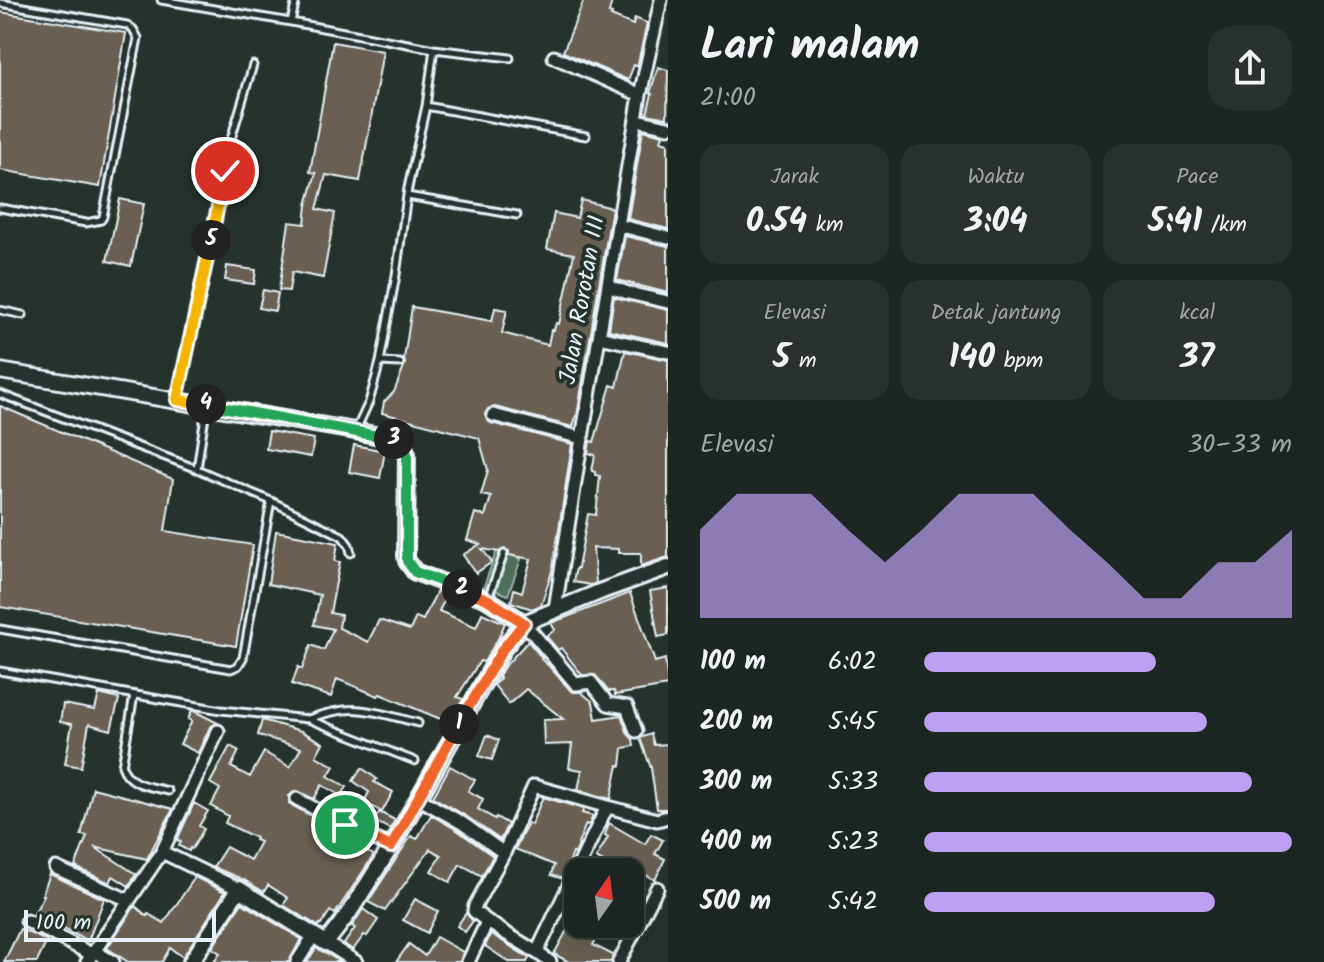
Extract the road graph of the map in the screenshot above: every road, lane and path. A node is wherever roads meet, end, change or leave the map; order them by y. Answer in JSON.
{"nodes":[{"id":1,"x":161,"y":0,"type":"edge"},
{"id":2,"x":296,"y":0,"type":"edge"},
{"id":3,"x":661,"y":0,"type":"edge"},
{"id":4,"x":0,"y":3,"type":"edge"},
{"id":5,"x":291,"y":22,"type":"junction"},
{"id":6,"x":434,"y":49,"type":"junction"},
{"id":7,"x":554,"y":57,"type":"dead end"},
{"id":8,"x":510,"y":58,"type":"dead end"},
{"id":9,"x":253,"y":65,"type":"dead end"},
{"id":10,"x":640,"y":95,"type":"junction"},
{"id":11,"x":426,"y":106,"type":"junction"},
{"id":12,"x":637,"y":120,"type":"junction"},
{"id":13,"x":668,"y":127,"type":"edge"},
{"id":14,"x":586,"y":136,"type":"dead end"},
{"id":15,"x":407,"y":196,"type":"junction"},
{"id":16,"x":0,"y":208,"type":"edge"},
{"id":17,"x":517,"y":215,"type":"dead end"},
{"id":18,"x":618,"y":225,"type":"junction"},
{"id":19,"x":668,"y":238,"type":"edge"},
{"id":20,"x":608,"y":286,"type":"junction"},
{"id":21,"x":668,"y":302,"type":"edge"},
{"id":22,"x":0,"y":310,"type":"edge"},
{"id":23,"x":23,"y":315,"type":"dead end"},
{"id":24,"x":599,"y":337,"type":"junction"},
{"id":25,"x":668,"y":352,"type":"edge"},
{"id":26,"x":380,"y":362,"type":"junction"},
{"id":27,"x":400,"y":363,"type":"dead end"},
{"id":28,"x":0,"y":371,"type":"edge"},
{"id":29,"x":0,"y":394,"type":"edge"},
{"id":30,"x":177,"y":400,"type":"junction"},
{"id":31,"x":207,"y":404,"type":"junction"},
{"id":32,"x":493,"y":415,"type":"dead end"},
{"id":33,"x":355,"y":431,"type":"junction"},
{"id":34,"x":582,"y":438,"type":"junction"},
{"id":35,"x":197,"y":469,"type":"junction"},
{"id":36,"x":271,"y":501,"type":"junction"},
{"id":37,"x":351,"y":553,"type":"dead end"},
{"id":38,"x":504,"y":554,"type":"dead end"},
{"id":39,"x":668,"y":567,"type":"edge"},
{"id":40,"x":487,"y":599,"type":"junction"},
{"id":41,"x":555,"y":609,"type":"junction"},
{"id":42,"x":524,"y":623,"type":"junction"},
{"id":43,"x":0,"y":629,"type":"edge"},
{"id":44,"x":0,"y":671,"type":"edge"},
{"id":45,"x":134,"y":695,"type":"junction"},
{"id":46,"x":308,"y":719,"type":"junction"},
{"id":47,"x":418,"y":723,"type":"dead end"},
{"id":48,"x":218,"y":731,"type":"dead end"},
{"id":49,"x":636,"y":731,"type":"dead end"},
{"id":50,"x":415,"y":761,"type":"dead end"},
{"id":51,"x":168,"y":791,"type":"dead end"},
{"id":52,"x":418,"y":798,"type":"junction"},
{"id":53,"x":297,"y":799,"type":"dead end"},
{"id":54,"x":608,"y":807,"type":"junction"},
{"id":55,"x":668,"y":817,"type":"edge"},
{"id":56,"x":391,"y":847,"type":"junction"},
{"id":57,"x":162,"y":852,"type":"junction"},
{"id":58,"x":504,"y":853,"type":"junction"},
{"id":59,"x":56,"y":868,"type":"dead end"},
{"id":60,"x":657,"y":888,"type":"dead end"},
{"id":61,"x":239,"y":889,"type":"junction"},
{"id":62,"x":128,"y":900,"type":"junction"},
{"id":63,"x":27,"y":921,"type":"dead end"},
{"id":64,"x":487,"y":922,"type":"junction"},
{"id":65,"x":320,"y":939,"type":"junction"},
{"id":66,"x":537,"y":952,"type":"junction"},
{"id":67,"x":90,"y":956,"type":"edge"},
{"id":68,"x":113,"y":962,"type":"edge"},
{"id":69,"x":191,"y":962,"type":"edge"},
{"id":70,"x":297,"y":962,"type":"edge"},
{"id":71,"x":356,"y":962,"type":"edge"},
{"id":72,"x":468,"y":962,"type":"edge"},
{"id":73,"x":550,"y":962,"type":"edge"},
{"id":74,"x":619,"y":962,"type":"edge"}],
"edges":[{"from":1,"to":5,"type":"lane"},
{"from":2,"to":5,"type":"lane"},
{"from":3,"to":10,"type":"street","name":"Jalan Rorotan III"},
{"from":4,"to":16,"type":"lane"},
{"from":5,"to":6,"type":"lane"},
{"from":6,"to":8,"type":"lane"},
{"from":6,"to":11,"type":"lane"},
{"from":7,"to":10,"type":"street"},
{"from":9,"to":30,"type":"lane"},
{"from":10,"to":12,"type":"street","name":"Jalan Rorotan III"},
{"from":11,"to":14,"type":"lane"},
{"from":11,"to":15,"type":"lane"},
{"from":12,"to":13,"type":"street"},
{"from":12,"to":18,"type":"street","name":"Jalan Rorotan III"},
{"from":15,"to":17,"type":"lane"},
{"from":15,"to":26,"type":"lane"},
{"from":18,"to":19,"type":"street"},
{"from":18,"to":20,"type":"street","name":"Jalan Rorotan III"},
{"from":20,"to":21,"type":"street"},
{"from":20,"to":24,"type":"street","name":"Jalan Rorotan III"},
{"from":22,"to":23,"type":"lane"},
{"from":24,"to":25,"type":"street"},
{"from":24,"to":34,"type":"street","name":"Jalan Rorotan III"},
{"from":26,"to":27,"type":"lane"},
{"from":26,"to":33,"type":"lane"},
{"from":28,"to":30,"type":"street"},
{"from":29,"to":35,"type":"lane"},
{"from":30,"to":31,"type":"street"},
{"from":31,"to":33,"type":"street"},
{"from":31,"to":35,"type":"lane"},
{"from":32,"to":34,"type":"street"},
{"from":33,"to":40,"type":"street"},
{"from":34,"to":41,"type":"street","name":"Jalan Rorotan III"},
{"from":35,"to":36,"type":"lane"},
{"from":36,"to":37,"type":"lane"},
{"from":36,"to":43,"type":"lane"},
{"from":38,"to":40,"type":"lane"},
{"from":39,"to":41,"type":"street"},
{"from":40,"to":42,"type":"street"},
{"from":41,"to":42,"type":"street"},
{"from":42,"to":49,"type":"street"},
{"from":42,"to":52,"type":"street"},
{"from":44,"to":45,"type":"lane"},
{"from":45,"to":46,"type":"lane"},
{"from":45,"to":51,"type":"lane"},
{"from":46,"to":47,"type":"lane"},
{"from":46,"to":50,"type":"lane"},
{"from":48,"to":57,"type":"street"},
{"from":52,"to":56,"type":"street"},
{"from":52,"to":58,"type":"street"},
{"from":53,"to":56,"type":"street"},
{"from":54,"to":55,"type":"street"},
{"from":54,"to":58,"type":"street"},
{"from":54,"to":66,"type":"street"},
{"from":56,"to":65,"type":"street"},
{"from":57,"to":61,"type":"street"},
{"from":57,"to":62,"type":"street"},
{"from":58,"to":64,"type":"street"},
{"from":59,"to":62,"type":"street"},
{"from":60,"to":74,"type":"street"},
{"from":61,"to":65,"type":"street"},
{"from":61,"to":69,"type":"street"},
{"from":62,"to":67,"type":"street"},
{"from":63,"to":67,"type":"street"},
{"from":64,"to":66,"type":"street"},
{"from":64,"to":72,"type":"street"},
{"from":65,"to":70,"type":"street"},
{"from":65,"to":71,"type":"street"},
{"from":66,"to":73,"type":"street"},
{"from":67,"to":68,"type":"street"}]}
